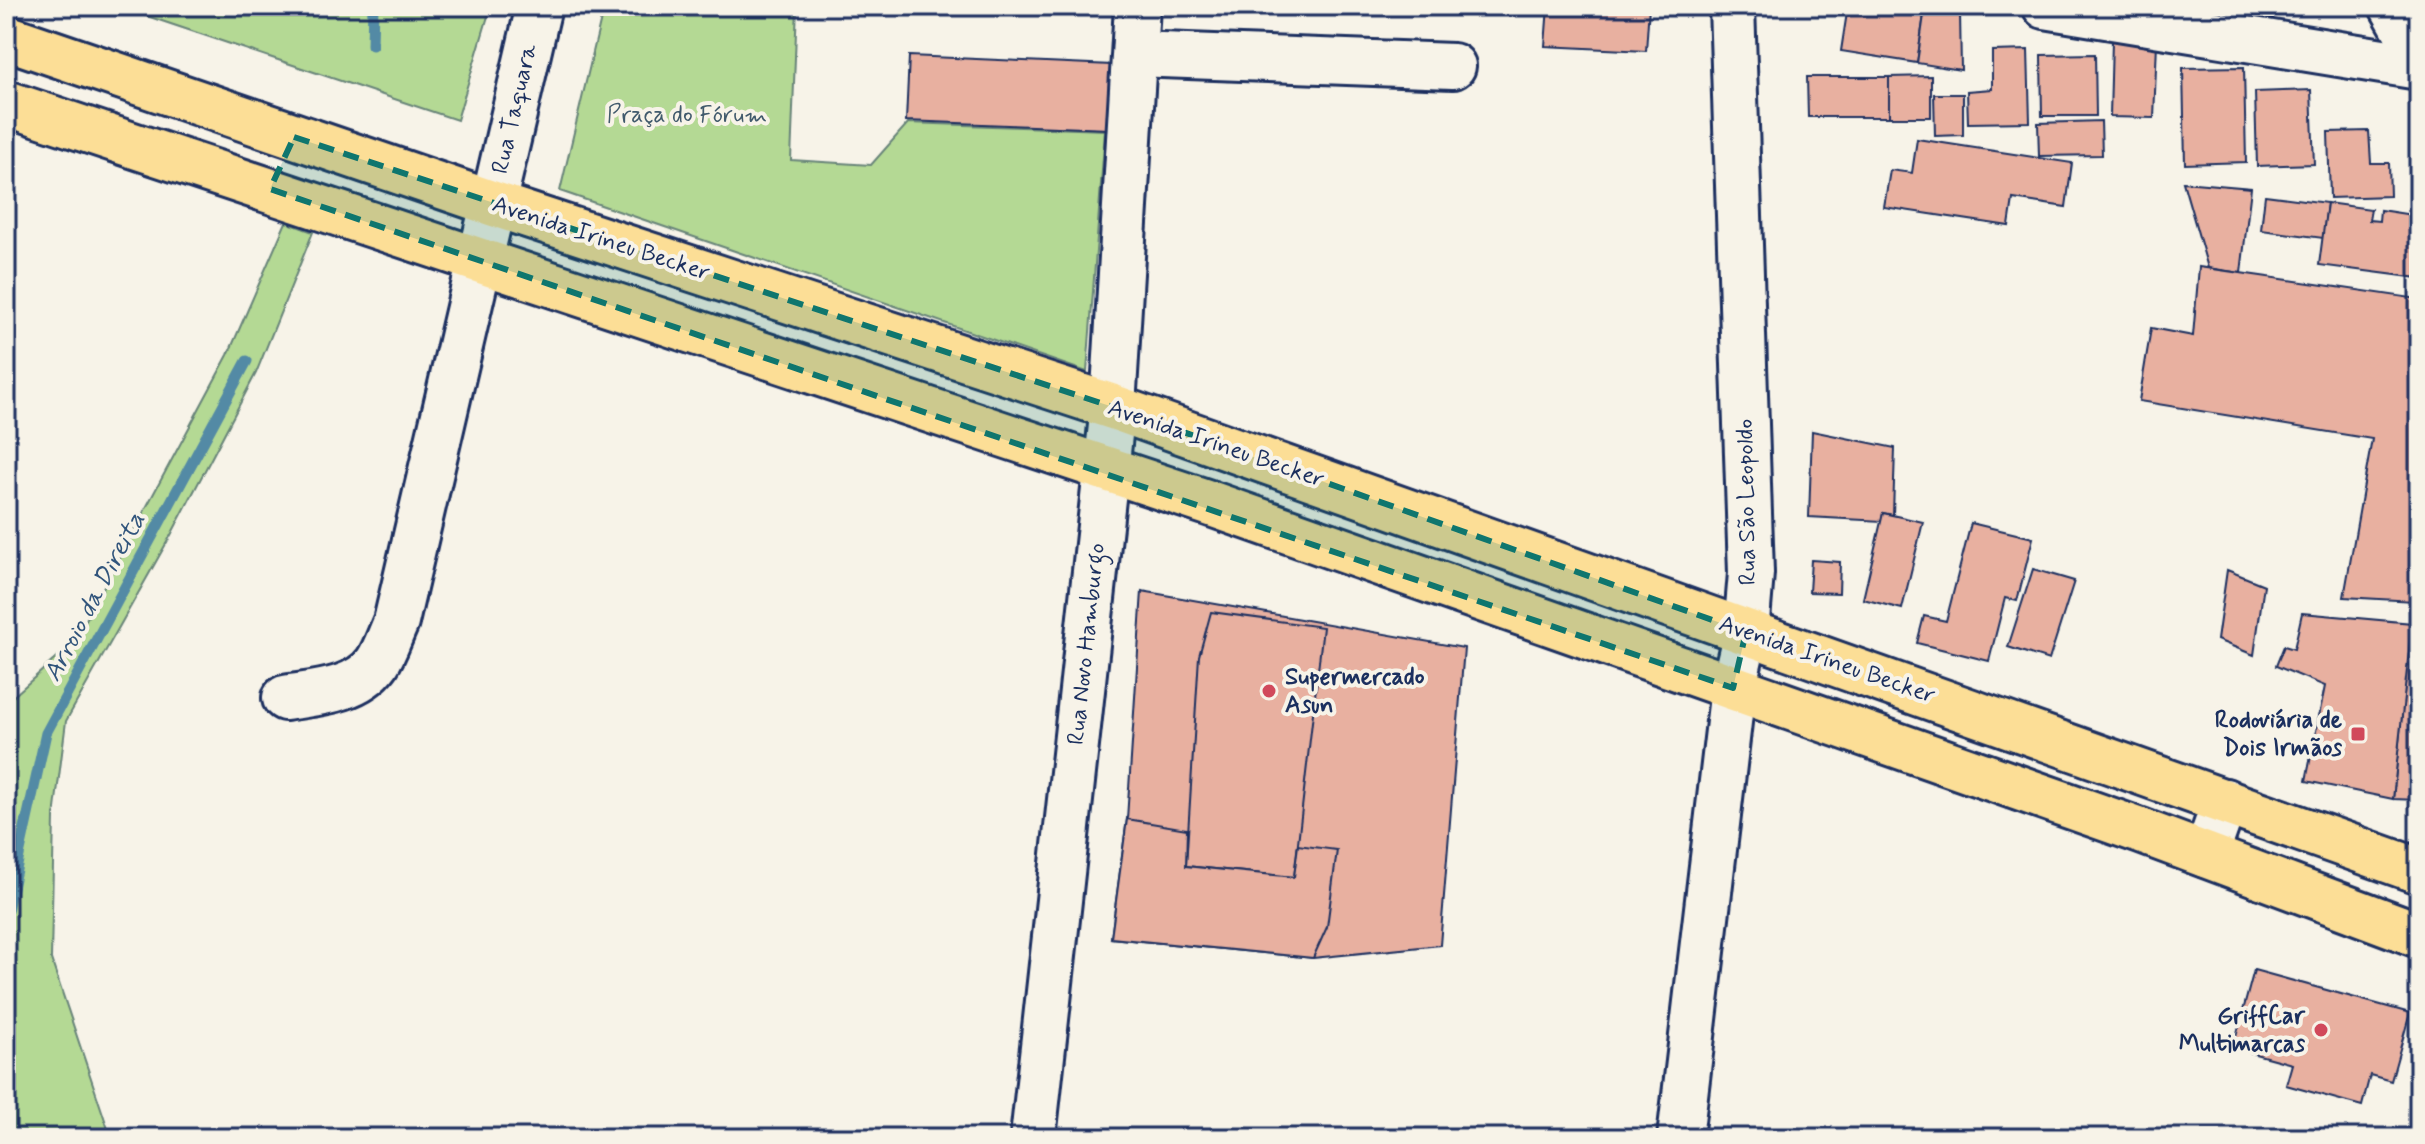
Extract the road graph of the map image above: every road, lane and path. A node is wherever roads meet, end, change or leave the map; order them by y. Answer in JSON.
{"nodes":[{"id":1,"x":539,"y":6,"type":"edge"},
{"id":2,"x":1137,"y":6,"type":"edge"},
{"id":3,"x":1732,"y":6,"type":"edge"},
{"id":4,"x":2045,"y":6,"type":"edge"},
{"id":5,"x":2392,"y":6,"type":"edge"},
{"id":6,"x":6,"y":37,"type":"edge"},
{"id":7,"x":1135,"y":54,"type":"junction"},
{"id":8,"x":2419,"y":54,"type":"edge"},
{"id":9,"x":1453,"y":66,"type":"dead end"},
{"id":10,"x":2419,"y":67,"type":"edge"},
{"id":11,"x":6,"y":103,"type":"edge"},
{"id":12,"x":294,"y":137,"type":"junction"},
{"id":13,"x":270,"y":189,"type":"junction"},
{"id":14,"x":494,"y":204,"type":"junction"},
{"id":15,"x":482,"y":259,"type":"junction"},
{"id":16,"x":1113,"y":407,"type":"junction"},
{"id":17,"x":1106,"y":470,"type":"junction"},
{"id":18,"x":1746,"y":632,"type":"junction"},
{"id":19,"x":1733,"y":688,"type":"junction"},
{"id":20,"x":285,"y":698,"type":"dead end"},
{"id":21,"x":2225,"y":801,"type":"junction"},
{"id":22,"x":2206,"y":855,"type":"junction"},
{"id":23,"x":2419,"y":871,"type":"edge"},
{"id":24,"x":2419,"y":935,"type":"edge"},
{"id":25,"x":1033,"y":1138,"type":"edge"},
{"id":26,"x":1680,"y":1138,"type":"edge"}],
"edges":[{"from":1,"to":14,"type":"street","name":"Rua Taquara"},
{"from":2,"to":7,"type":"street","name":"Rua Novo Hamburgo"},
{"from":3,"to":18,"type":"street","name":"Rua São Leopoldo"},
{"from":4,"to":10,"type":"street"},
{"from":5,"to":8,"type":"street"},
{"from":6,"to":12,"type":"main road","name":"Avenida Irineu Becker"},
{"from":7,"to":9,"type":"street"},
{"from":7,"to":16,"type":"street","name":"Rua Novo Hamburgo"},
{"from":11,"to":13,"type":"main road"},
{"from":12,"to":13,"type":"main road"},
{"from":12,"to":14,"type":"main road","name":"Avenida Irineu Becker"},
{"from":13,"to":15,"type":"main road"},
{"from":14,"to":15,"type":"street","name":"Rua Taquara"},
{"from":14,"to":16,"type":"main road","name":"Avenida Irineu Becker"},
{"from":15,"to":17,"type":"main road"},
{"from":15,"to":20,"type":"street","name":"Rua Taquara"},
{"from":16,"to":17,"type":"street","name":"Rua Novo Hamburgo"},
{"from":16,"to":18,"type":"main road","name":"Avenida Irineu Becker"},
{"from":17,"to":19,"type":"main road"},
{"from":17,"to":25,"type":"street","name":"Rua Novo Hamburgo"},
{"from":18,"to":19,"type":"street","name":"Rua São Leopoldo"},
{"from":18,"to":21,"type":"main road","name":"Avenida Irineu Becker"},
{"from":19,"to":22,"type":"main road"},
{"from":19,"to":26,"type":"street","name":"Rua São Leopoldo"},
{"from":21,"to":22,"type":"street"},
{"from":21,"to":23,"type":"main road","name":"Avenida Irineu Becker"},
{"from":22,"to":24,"type":"main road"}]}
